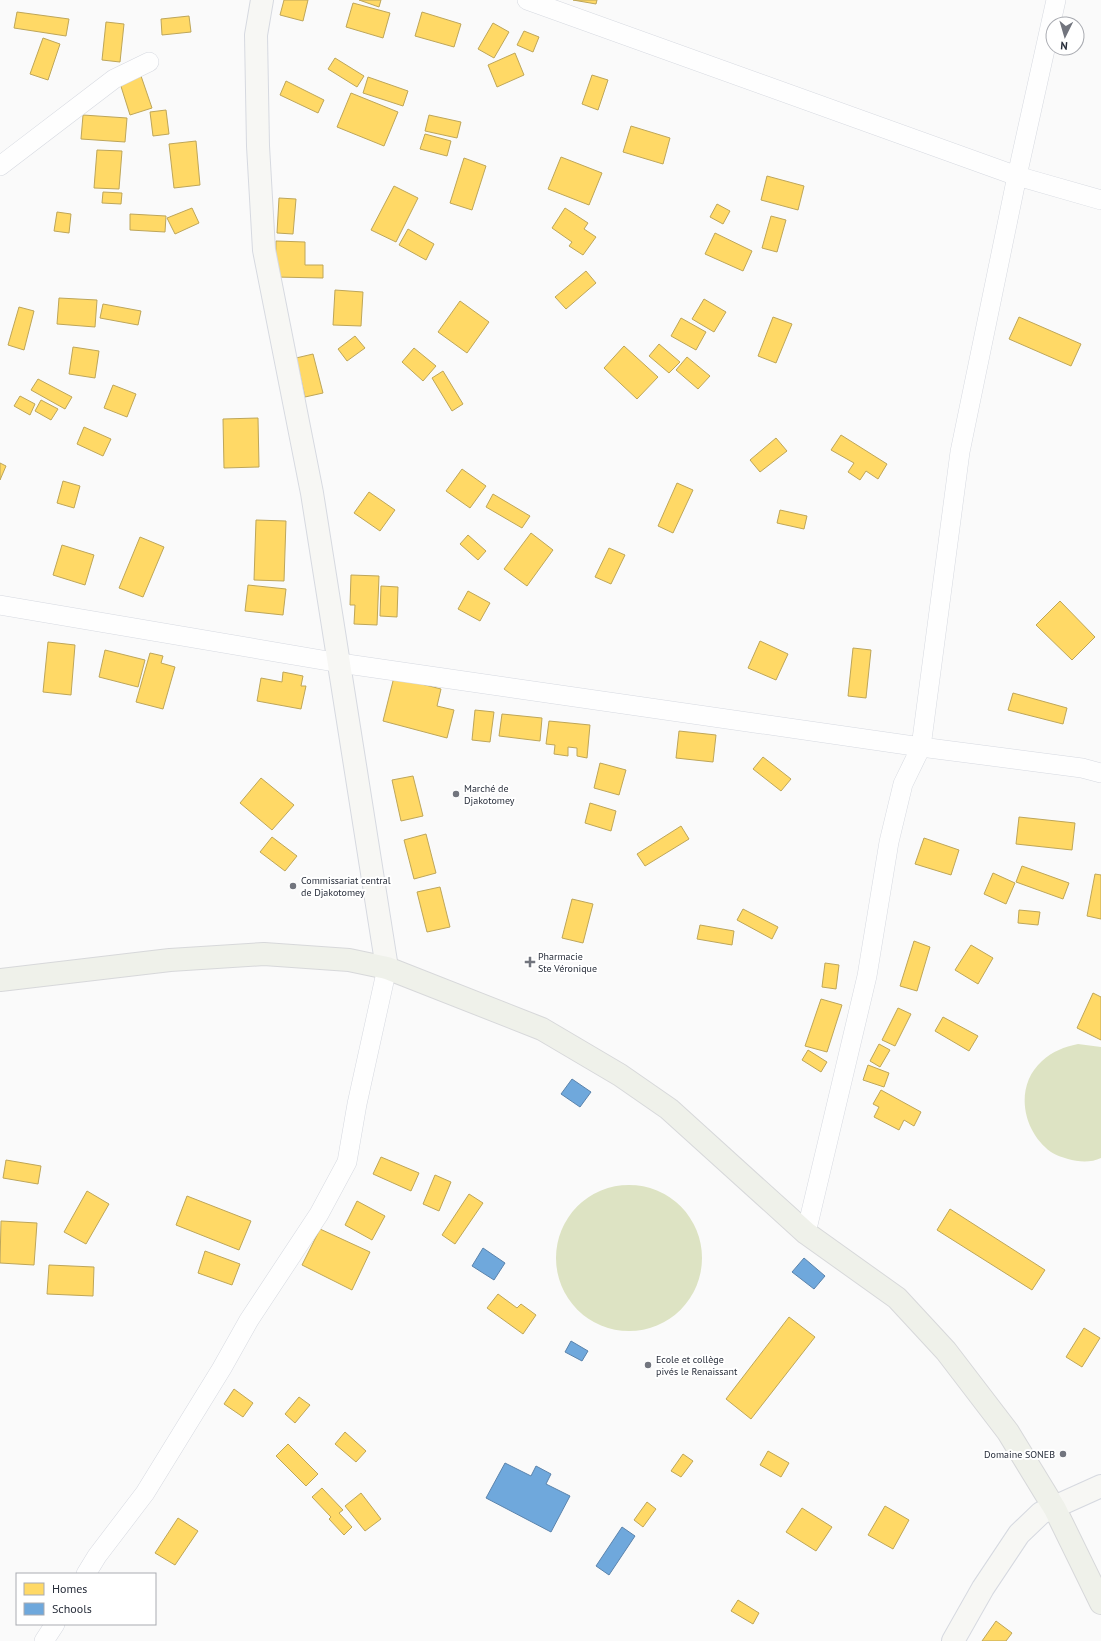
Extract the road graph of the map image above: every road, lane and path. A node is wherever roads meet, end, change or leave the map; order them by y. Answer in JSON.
{"nodes":[{"id":1,"x":262,"y":0,"type":"edge"},
{"id":2,"x":527,"y":0,"type":"edge"},
{"id":3,"x":1056,"y":0,"type":"edge"},
{"id":4,"x":149,"y":62,"type":"dead end"},
{"id":5,"x":0,"y":166,"type":"edge"},
{"id":6,"x":1017,"y":176,"type":"junction"},
{"id":7,"x":1101,"y":200,"type":"edge"},
{"id":8,"x":0,"y":605,"type":"edge"},
{"id":9,"x":340,"y":663,"type":"junction"},
{"id":10,"x":921,"y":747,"type":"junction"},
{"id":11,"x":1101,"y":772,"type":"edge"},
{"id":12,"x":388,"y":968,"type":"junction"},
{"id":13,"x":0,"y":980,"type":"edge"},
{"id":14,"x":806,"y":1233,"type":"junction"},
{"id":15,"x":1101,"y":1486,"type":"edge"},
{"id":16,"x":1055,"y":1508,"type":"junction"},
{"id":17,"x":87,"y":1573,"type":"edge"},
{"id":18,"x":1101,"y":1603,"type":"edge"},
{"id":19,"x":54,"y":1625,"type":"edge"},
{"id":20,"x":44,"y":1641,"type":"edge"},
{"id":21,"x":953,"y":1641,"type":"edge"}],
"edges":[{"from":1,"to":9,"type":"street"},
{"from":2,"to":6,"type":"street"},
{"from":3,"to":6,"type":"street"},
{"from":4,"to":5,"type":"street"},
{"from":6,"to":7,"type":"street"},
{"from":6,"to":10,"type":"street"},
{"from":8,"to":9,"type":"street"},
{"from":9,"to":10,"type":"street"},
{"from":9,"to":12,"type":"street"},
{"from":10,"to":11,"type":"street"},
{"from":10,"to":14,"type":"street"},
{"from":12,"to":13,"type":"main road"},
{"from":12,"to":14,"type":"main road"},
{"from":12,"to":17,"type":"street"},
{"from":14,"to":16,"type":"main road"},
{"from":15,"to":16,"type":"street"},
{"from":16,"to":18,"type":"main road"},
{"from":16,"to":21,"type":"street"},
{"from":19,"to":20,"type":"street"}]}
